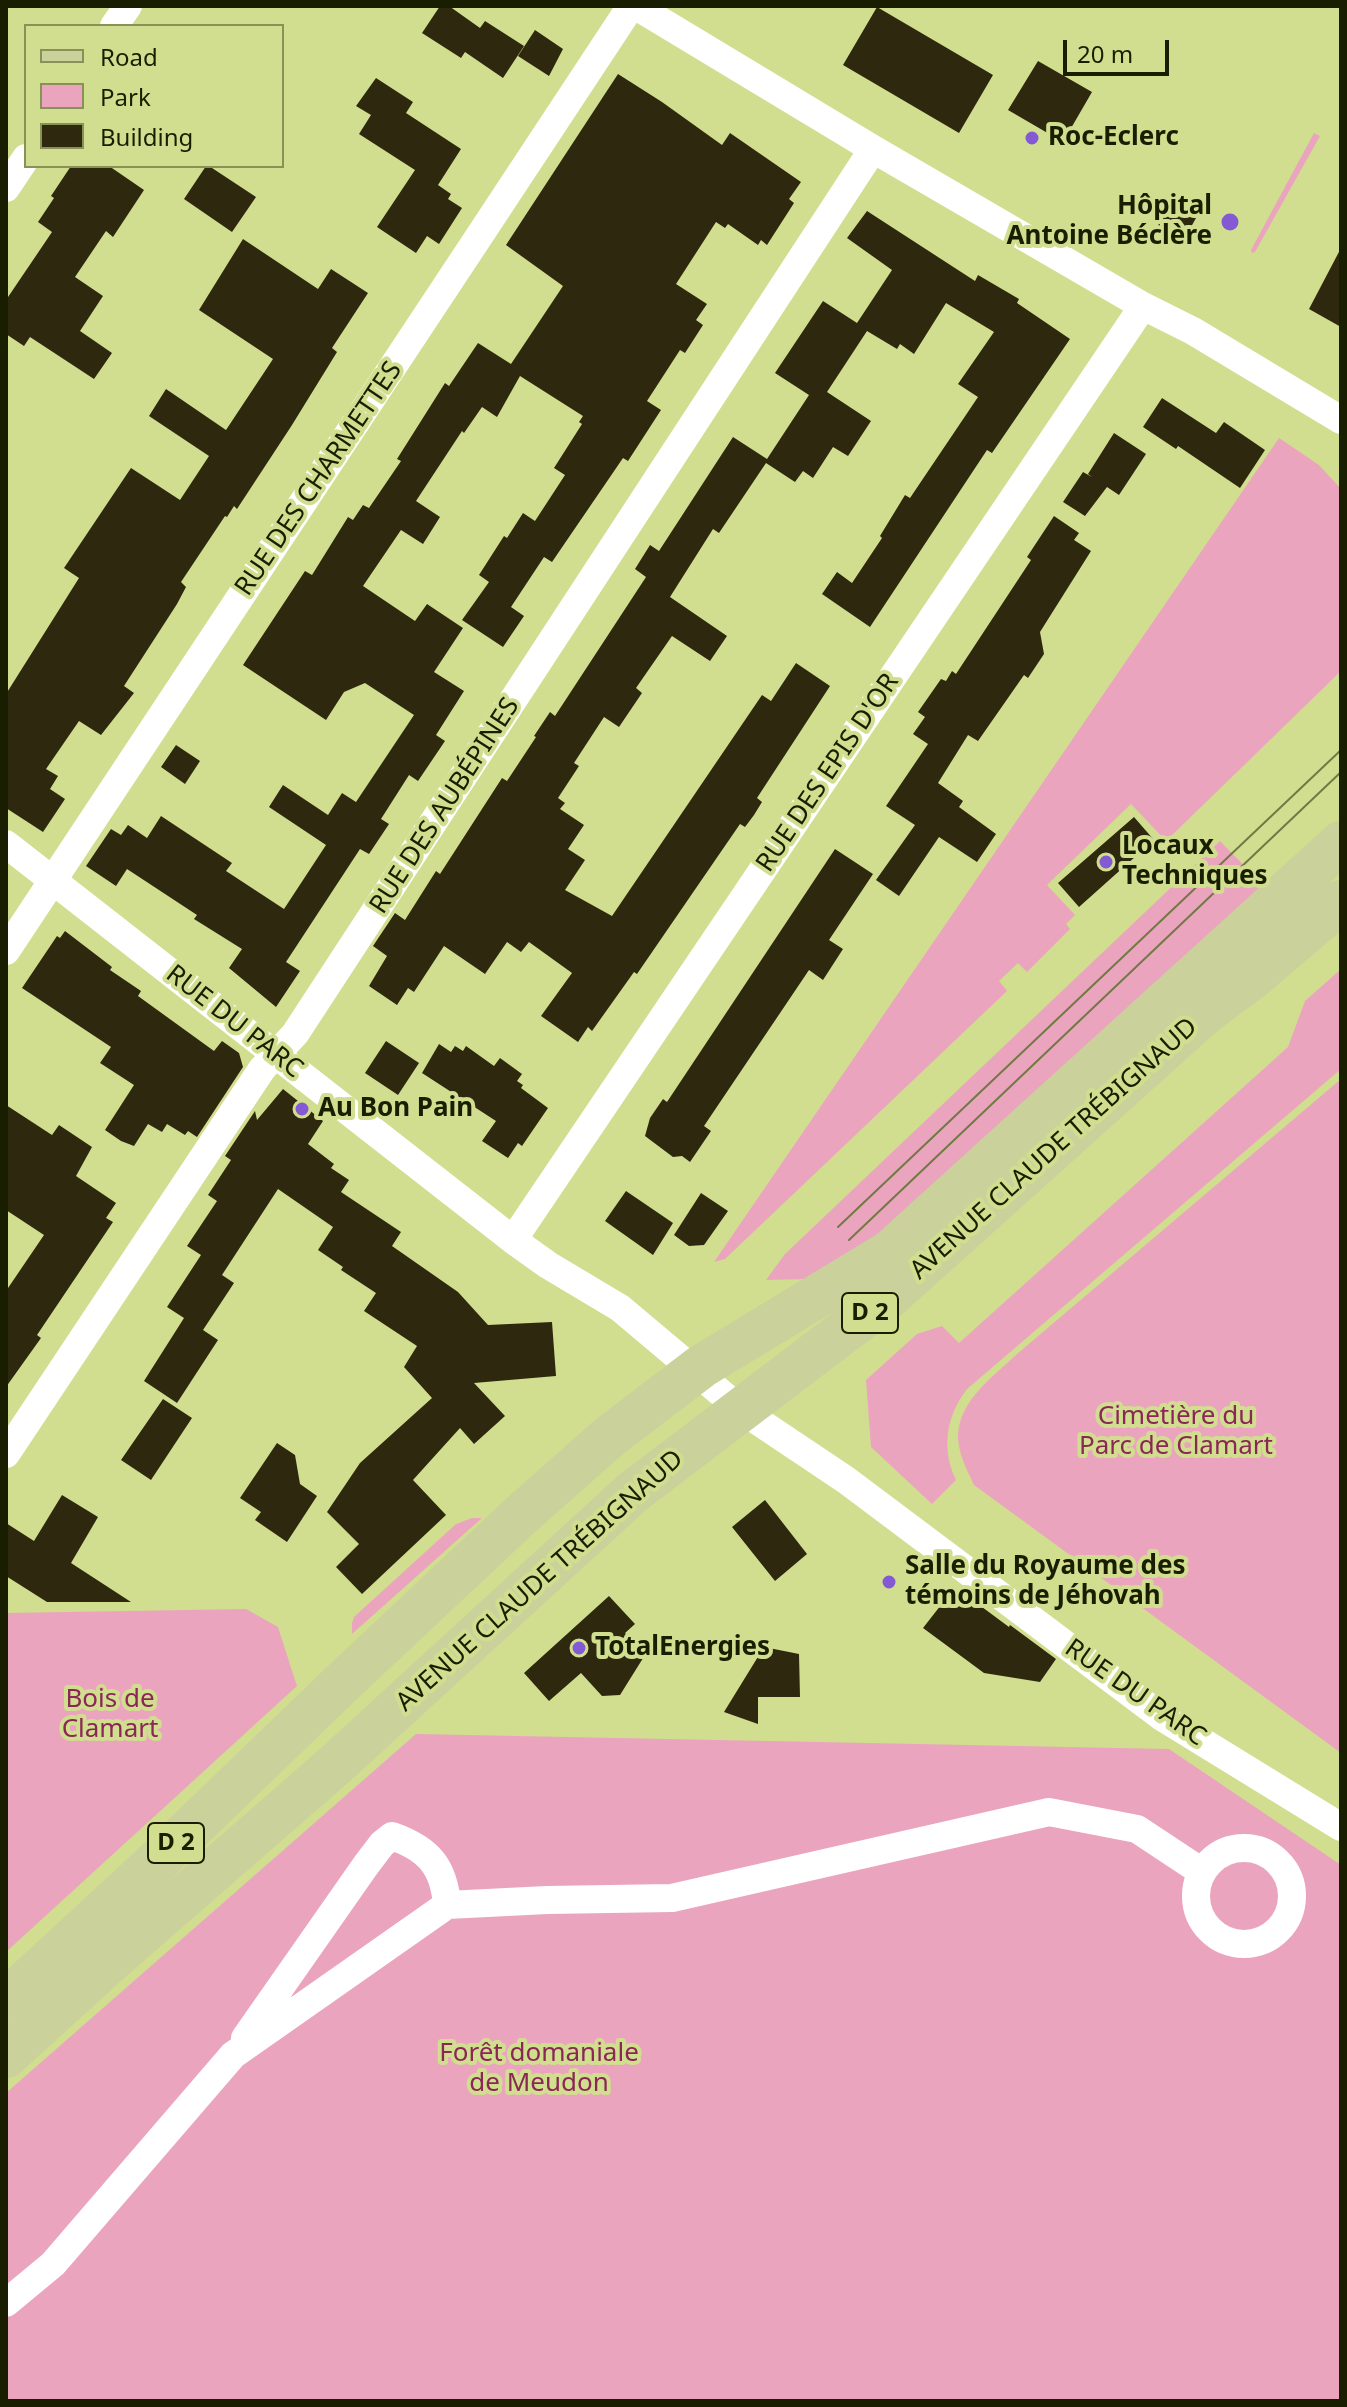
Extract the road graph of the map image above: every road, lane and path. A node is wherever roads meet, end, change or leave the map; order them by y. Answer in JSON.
{"nodes":[{"id":1,"x":128,"y":6,"type":"edge"},
{"id":2,"x":633,"y":6,"type":"edge"},
{"id":3,"x":115,"y":24,"type":"edge"},
{"id":4,"x":873,"y":149,"type":"junction"},
{"id":5,"x":24,"y":161,"type":"edge"},
{"id":6,"x":6,"y":188,"type":"edge"},
{"id":7,"x":1143,"y":306,"type":"junction"},
{"id":8,"x":1341,"y":420,"type":"edge"},
{"id":9,"x":1341,"y":843,"type":"edge"},
{"id":10,"x":6,"y":844,"type":"edge"},
{"id":11,"x":52,"y":880,"type":"junction"},
{"id":12,"x":1341,"y":902,"type":"edge"},
{"id":13,"x":6,"y":951,"type":"edge"},
{"id":14,"x":276,"y":1054,"type":"junction"},
{"id":15,"x":513,"y":1240,"type":"junction"},
{"id":16,"x":694,"y":1370,"type":"junction"},
{"id":17,"x":740,"y":1409,"type":"junction"},
{"id":18,"x":6,"y":1454,"type":"edge"},
{"id":19,"x":1341,"y":1827,"type":"edge"},
{"id":20,"x":1202,"y":1872,"type":"dead end"},
{"id":21,"x":447,"y":1905,"type":"junction"},
{"id":22,"x":6,"y":2001,"type":"edge"},
{"id":23,"x":233,"y":2055,"type":"junction"},
{"id":24,"x":6,"y":2056,"type":"edge"},
{"id":25,"x":6,"y":2303,"type":"edge"}],
"edges":[{"from":1,"to":3,"type":"street"},
{"from":2,"to":4,"type":"street"},
{"from":2,"to":11,"type":"street","name":"RUE DES CHARMETTES"},
{"from":4,"to":7,"type":"street"},
{"from":4,"to":14,"type":"street","name":"RUE DES AUBÉPINES"},
{"from":5,"to":6,"type":"street"},
{"from":7,"to":8,"type":"street"},
{"from":7,"to":15,"type":"street","name":"RUE DES EPIS D'OR"},
{"from":9,"to":16,"type":"main road","number":"D 2"},
{"from":10,"to":11,"type":"street","name":"RUE DU PARC"},
{"from":11,"to":13,"type":"street","name":"RUE DES CHARMETTES"},
{"from":11,"to":14,"type":"street","name":"RUE DU PARC"},
{"from":12,"to":17,"type":"main road","name":"AVENUE CLAUDE TRÉBIGNAUD","number":"D 2"},
{"from":14,"to":15,"type":"street","name":"RUE DU PARC"},
{"from":14,"to":18,"type":"street","name":"RUE DES AUBÉPINES"},
{"from":15,"to":16,"type":"street","name":"RUE DU PARC"},
{"from":16,"to":17,"type":"street","name":"RUE DU PARC"},
{"from":16,"to":22,"type":"main road","number":"D 2"},
{"from":17,"to":19,"type":"street","name":"RUE DU PARC"},
{"from":17,"to":24,"type":"main road","name":"AVENUE CLAUDE TRÉBIGNAUD","number":"D 2"},
{"from":20,"to":21,"type":"street"},
{"from":21,"to":23,"type":"street"},
{"from":21,"to":23,"type":"street"},
{"from":23,"to":25,"type":"street"}]}
